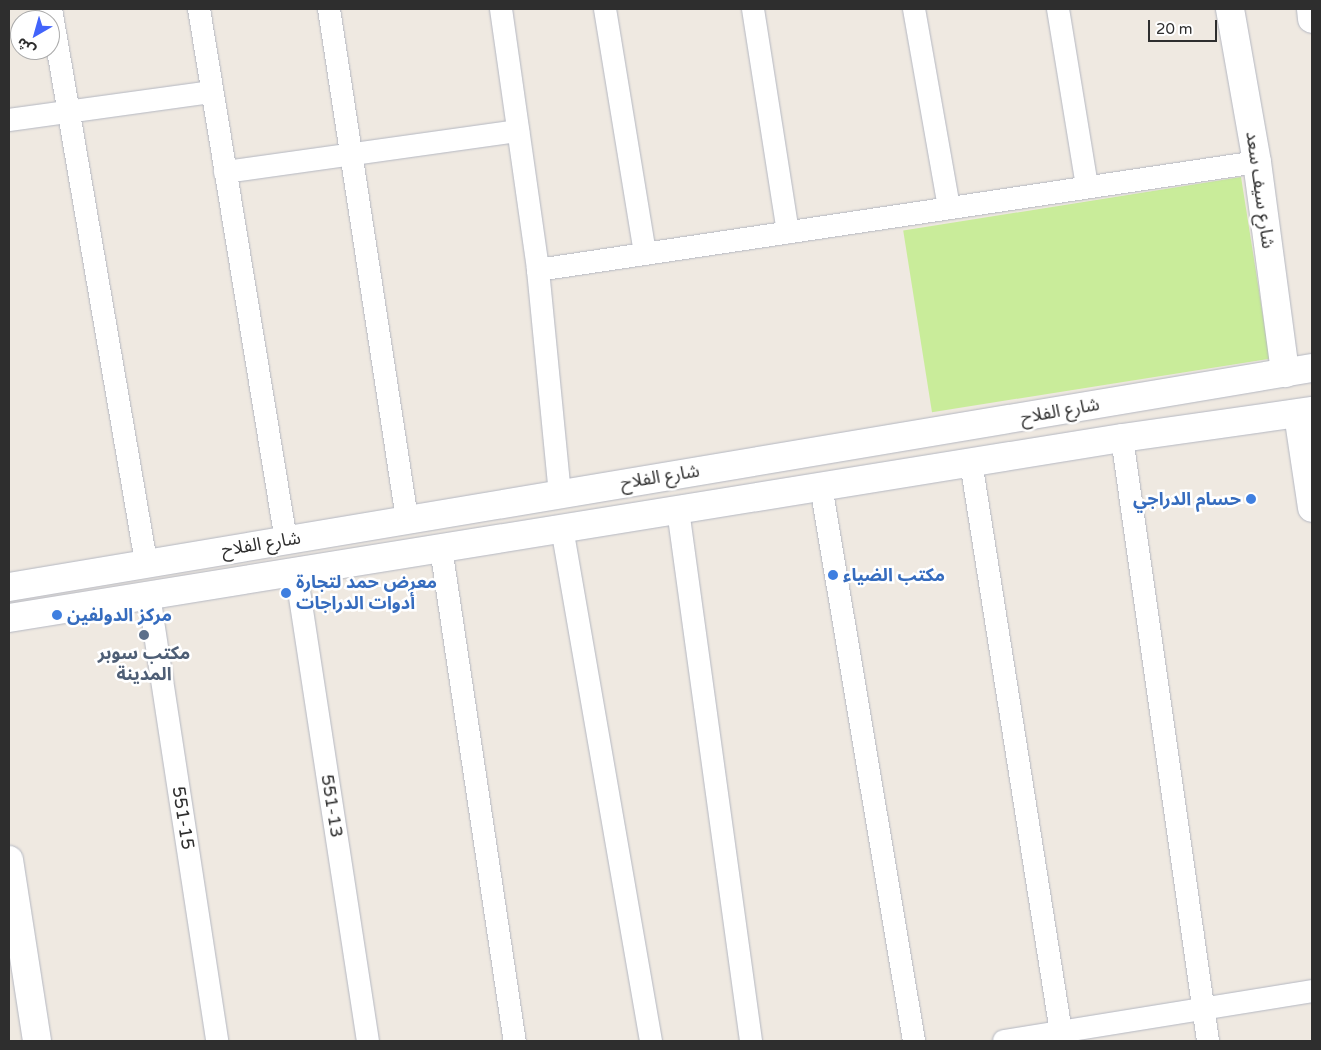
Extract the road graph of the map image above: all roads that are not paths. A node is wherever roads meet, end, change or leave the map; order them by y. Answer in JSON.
{"nodes":[{"id":1,"x":51,"y":9,"type":"edge"},
{"id":2,"x":199,"y":9,"type":"edge"},
{"id":3,"x":329,"y":9,"type":"edge"},
{"id":4,"x":500,"y":9,"type":"edge"},
{"id":5,"x":605,"y":9,"type":"edge"},
{"id":6,"x":754,"y":9,"type":"edge"},
{"id":7,"x":914,"y":9,"type":"edge"},
{"id":8,"x":1058,"y":9,"type":"edge"},
{"id":9,"x":1230,"y":9,"type":"edge"},
{"id":10,"x":1311,"y":9,"type":"edge"},
{"id":11,"x":1312,"y":19,"type":"edge"},
{"id":12,"x":212,"y":92,"type":"junction"},
{"id":13,"x":67,"y":112,"type":"junction"},
{"id":14,"x":9,"y":120,"type":"edge"},
{"id":15,"x":518,"y":131,"type":"junction"},
{"id":16,"x":352,"y":152,"type":"junction"},
{"id":17,"x":1257,"y":162,"type":"junction"},
{"id":18,"x":225,"y":172,"type":"junction"},
{"id":19,"x":1087,"y":187,"type":"junction"},
{"id":20,"x":950,"y":208,"type":"junction"},
{"id":21,"x":788,"y":232,"type":"junction"},
{"id":22,"x":645,"y":254,"type":"junction"},
{"id":23,"x":538,"y":270,"type":"junction"},
{"id":24,"x":1312,"y":368,"type":"edge"},
{"id":25,"x":1285,"y":373,"type":"junction"},
{"id":26,"x":1305,"y":412,"type":"edge"},
{"id":27,"x":1122,"y":438,"type":"junction"},
{"id":28,"x":971,"y":462,"type":"junction"},
{"id":29,"x":821,"y":486,"type":"junction"},
{"id":30,"x":560,"y":494,"type":"junction"},
{"id":31,"x":1312,"y":508,"type":"edge"},
{"id":32,"x":678,"y":510,"type":"junction"},
{"id":33,"x":407,"y":519,"type":"junction"},
{"id":34,"x":562,"y":528,"type":"junction"},
{"id":35,"x":286,"y":540,"type":"junction"},
{"id":36,"x":441,"y":548,"type":"junction"},
{"id":37,"x":146,"y":562,"type":"junction"},
{"id":38,"x":296,"y":571,"type":"junction"},
{"id":39,"x":9,"y":587,"type":"edge"},
{"id":40,"x":149,"y":596,"type":"junction"},
{"id":41,"x":9,"y":618,"type":"edge"},
{"id":42,"x":9,"y":860,"type":"edge"},
{"id":43,"x":1312,"y":991,"type":"edge"},
{"id":44,"x":1202,"y":1009,"type":"junction"},
{"id":45,"x":1061,"y":1032,"type":"junction"},
{"id":46,"x":37,"y":1041,"type":"edge"},
{"id":47,"x":217,"y":1041,"type":"edge"},
{"id":48,"x":368,"y":1041,"type":"edge"},
{"id":49,"x":516,"y":1041,"type":"edge"},
{"id":50,"x":651,"y":1041,"type":"edge"},
{"id":51,"x":751,"y":1041,"type":"edge"},
{"id":52,"x":914,"y":1041,"type":"edge"},
{"id":53,"x":1004,"y":1041,"type":"edge"},
{"id":54,"x":1208,"y":1041,"type":"edge"}],
"edges":[{"from":1,"to":13,"type":"street"},
{"from":2,"to":12,"type":"street"},
{"from":3,"to":16,"type":"street"},
{"from":4,"to":15,"type":"street"},
{"from":5,"to":22,"type":"street"},
{"from":6,"to":21,"type":"street"},
{"from":7,"to":20,"type":"street"},
{"from":8,"to":19,"type":"street"},
{"from":9,"to":17,"type":"main road","name":"شارع سيف سعد"},
{"from":10,"to":11,"type":"main road"},
{"from":12,"to":13,"type":"street"},
{"from":12,"to":18,"type":"street"},
{"from":13,"to":14,"type":"street"},
{"from":13,"to":37,"type":"street"},
{"from":15,"to":16,"type":"street"},
{"from":15,"to":23,"type":"street"},
{"from":16,"to":18,"type":"street"},
{"from":16,"to":33,"type":"street"},
{"from":17,"to":19,"type":"street"},
{"from":17,"to":25,"type":"main road","name":"شارع سيف سعد"},
{"from":18,"to":35,"type":"street"},
{"from":19,"to":20,"type":"street"},
{"from":20,"to":21,"type":"street"},
{"from":21,"to":22,"type":"street"},
{"from":22,"to":23,"type":"street"},
{"from":23,"to":30,"type":"street"},
{"from":24,"to":25,"type":"main road","name":"شارع الفلاح"},
{"from":25,"to":30,"type":"main road","name":"شارع الفلاح"},
{"from":26,"to":27,"type":"main road","name":"شارع الفلاح"},
{"from":26,"to":31,"type":"main road"},
{"from":27,"to":28,"type":"main road","name":"شارع الفلاح"},
{"from":27,"to":44,"type":"street"},
{"from":28,"to":29,"type":"main road","name":"شارع الفلاح"},
{"from":28,"to":45,"type":"street"},
{"from":29,"to":32,"type":"main road","name":"شارع الفلاح"},
{"from":29,"to":52,"type":"street"},
{"from":30,"to":33,"type":"main road","name":"شارع الفلاح"},
{"from":32,"to":34,"type":"main road","name":"شارع الفلاح"},
{"from":32,"to":51,"type":"street"},
{"from":33,"to":35,"type":"main road","name":"شارع الفلاح"},
{"from":34,"to":36,"type":"main road","name":"شارع الفلاح"},
{"from":34,"to":50,"type":"street"},
{"from":35,"to":37,"type":"main road","name":"شارع الفلاح"},
{"from":36,"to":38,"type":"main road","name":"شارع الفلاح"},
{"from":36,"to":49,"type":"street"},
{"from":37,"to":39,"type":"main road","name":"شارع الفلاح"},
{"from":38,"to":40,"type":"main road","name":"شارع الفلاح"},
{"from":38,"to":48,"type":"street","name":"551-13"},
{"from":40,"to":41,"type":"main road","name":"شارع الفلاح"},
{"from":40,"to":47,"type":"street","name":"551-15"},
{"from":42,"to":46,"type":"main road"},
{"from":43,"to":44,"type":"street"},
{"from":44,"to":45,"type":"street"},
{"from":44,"to":54,"type":"street"},
{"from":45,"to":53,"type":"street"}]}
